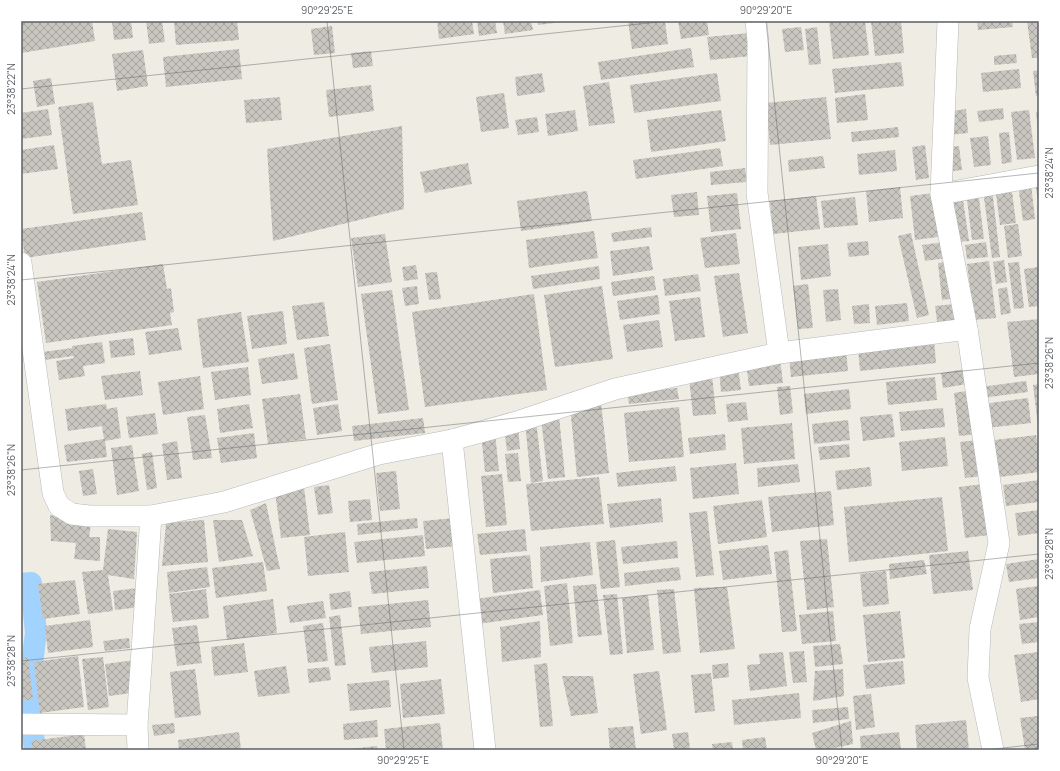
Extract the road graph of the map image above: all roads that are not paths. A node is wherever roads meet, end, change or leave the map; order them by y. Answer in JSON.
{"nodes":[{"id":1,"x":756,"y":21,"type":"edge"},
{"id":2,"x":948,"y":21,"type":"edge"},
{"id":3,"x":1039,"y":176,"type":"edge"},
{"id":4,"x":941,"y":194,"type":"junction"},
{"id":5,"x":21,"y":263,"type":"edge"},
{"id":6,"x":967,"y":329,"type":"junction"},
{"id":7,"x":779,"y":353,"type":"junction"},
{"id":8,"x":452,"y":440,"type":"junction"},
{"id":9,"x":151,"y":516,"type":"junction"},
{"id":10,"x":21,"y":724,"type":"edge"},
{"id":11,"x":137,"y":725,"type":"junction"},
{"id":12,"x":138,"y":750,"type":"edge"},
{"id":13,"x":485,"y":750,"type":"edge"},
{"id":14,"x":994,"y":750,"type":"edge"}],
"edges":[{"from":1,"to":7,"type":"street"},
{"from":2,"to":4,"type":"street"},
{"from":3,"to":4,"type":"street"},
{"from":4,"to":6,"type":"street"},
{"from":5,"to":9,"type":"street"},
{"from":6,"to":7,"type":"street"},
{"from":6,"to":14,"type":"street"},
{"from":7,"to":8,"type":"street"},
{"from":8,"to":9,"type":"street"},
{"from":8,"to":13,"type":"street"},
{"from":9,"to":11,"type":"street"},
{"from":10,"to":11,"type":"street"},
{"from":11,"to":12,"type":"street"}]}
